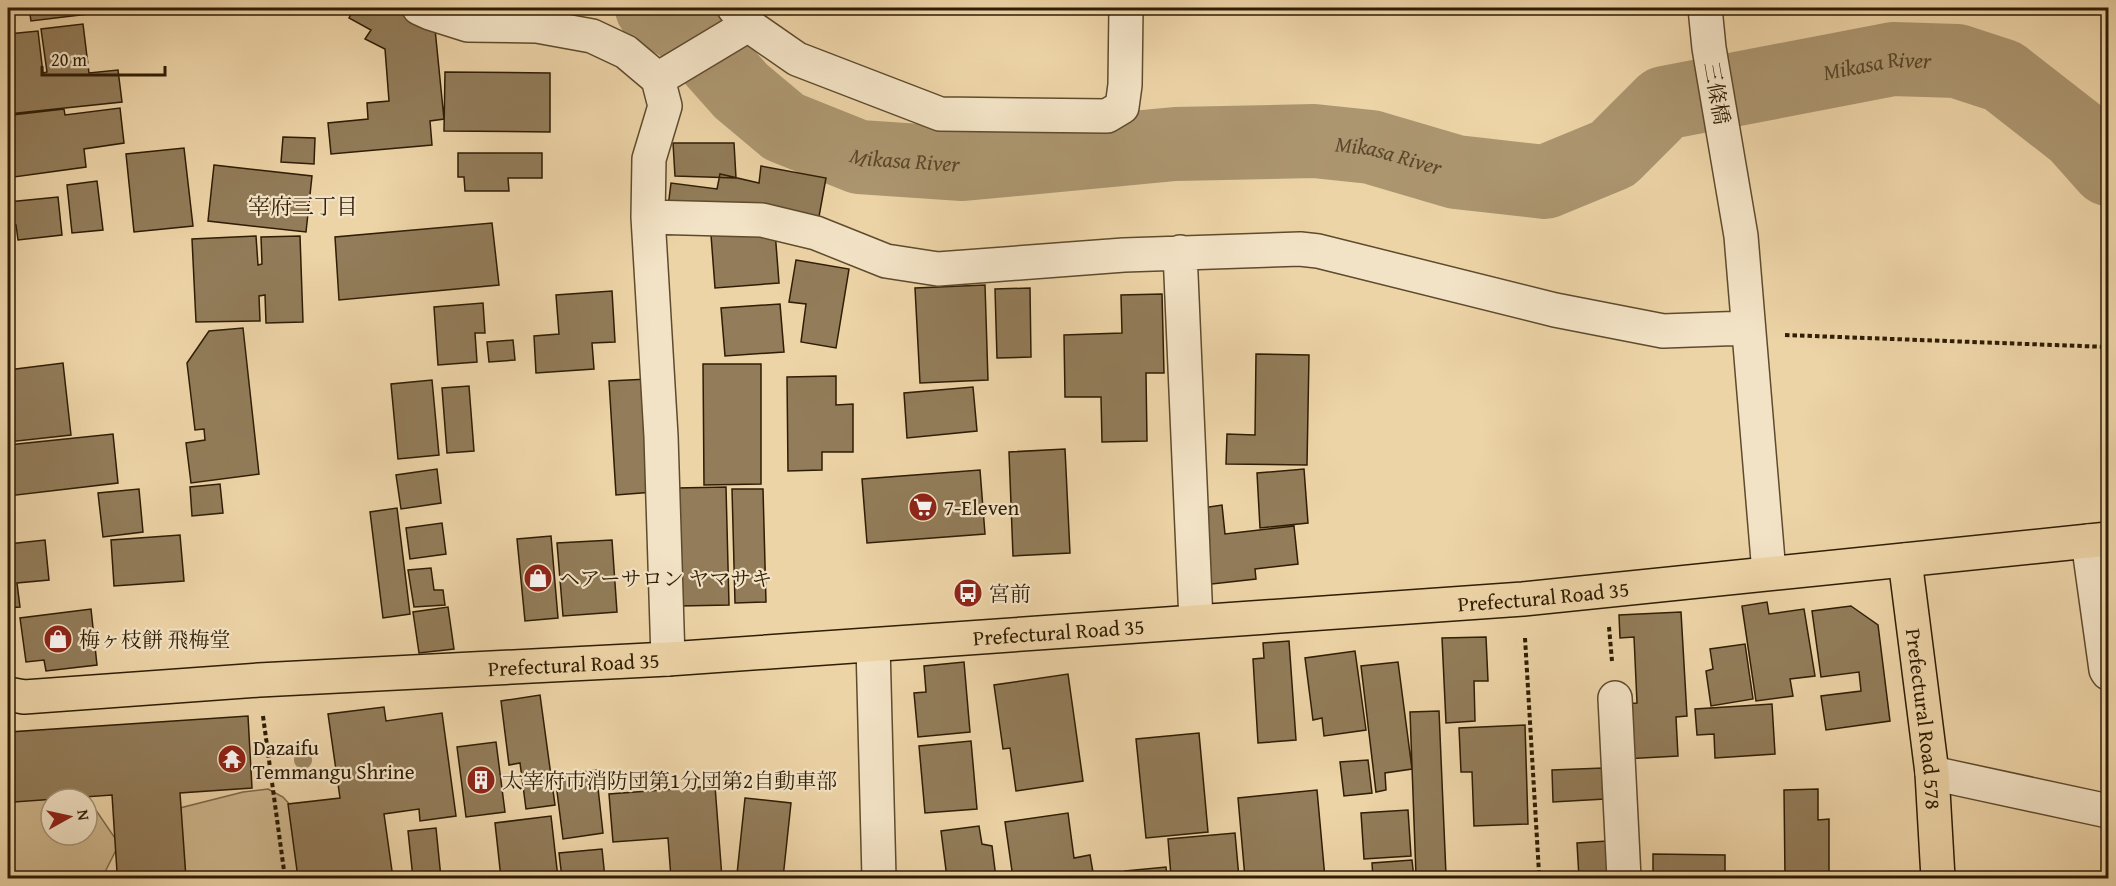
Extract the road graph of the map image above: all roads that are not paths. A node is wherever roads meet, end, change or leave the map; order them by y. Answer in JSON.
{"nodes":[{"id":1,"x":419,"y":8,"type":"edge"},
{"id":2,"x":1126,"y":8,"type":"edge"},
{"id":3,"x":1705,"y":8,"type":"edge"},
{"id":4,"x":740,"y":22,"type":"edge"},
{"id":5,"x":665,"y":76,"type":"junction"},
{"id":6,"x":648,"y":217,"type":"junction"},
{"id":7,"x":1180,"y":252,"type":"junction"},
{"id":8,"x":1748,"y":332,"type":"junction"},
{"id":9,"x":2098,"y":540,"type":"edge"},
{"id":10,"x":1905,"y":560,"type":"junction"},
{"id":11,"x":1769,"y":573,"type":"junction"},
{"id":12,"x":1196,"y":621,"type":"junction"},
{"id":13,"x":873,"y":645,"type":"junction"},
{"id":14,"x":668,"y":658,"type":"junction"},
{"id":15,"x":2109,"y":673,"type":"edge"},
{"id":16,"x":8,"y":694,"type":"edge"},
{"id":17,"x":1615,"y":698,"type":"road end"},
{"id":18,"x":1932,"y":773,"type":"junction"},
{"id":19,"x":2109,"y":811,"type":"edge"},
{"id":20,"x":879,"y":879,"type":"edge"},
{"id":21,"x":1624,"y":879,"type":"edge"},
{"id":22,"x":1938,"y":879,"type":"edge"}],
"edges":[{"from":1,"to":5,"type":"street"},
{"from":2,"to":4,"type":"street"},
{"from":3,"to":8,"type":"street","name":"三條橋"},
{"from":4,"to":5,"type":"street"},
{"from":5,"to":6,"type":"street"},
{"from":6,"to":7,"type":"street"},
{"from":6,"to":14,"type":"street"},
{"from":7,"to":8,"type":"street"},
{"from":7,"to":12,"type":"street"},
{"from":8,"to":11,"type":"street","name":"三條橋"},
{"from":9,"to":10,"type":"main road","name":"Prefectural Road 35"},
{"from":9,"to":15,"type":"street"},
{"from":10,"to":11,"type":"main road","name":"Prefectural Road 35"},
{"from":10,"to":18,"type":"main road","name":"Prefectural Road 578"},
{"from":11,"to":12,"type":"main road","name":"Prefectural Road 35"},
{"from":12,"to":13,"type":"main road","name":"Prefectural Road 35"},
{"from":13,"to":14,"type":"main road","name":"Prefectural Road 35"},
{"from":13,"to":20,"type":"street"},
{"from":14,"to":16,"type":"main road","name":"Prefectural Road 35"},
{"from":17,"to":21,"type":"street"},
{"from":18,"to":19,"type":"street"},
{"from":18,"to":22,"type":"main road","name":"Prefectural Road 578"}]}
